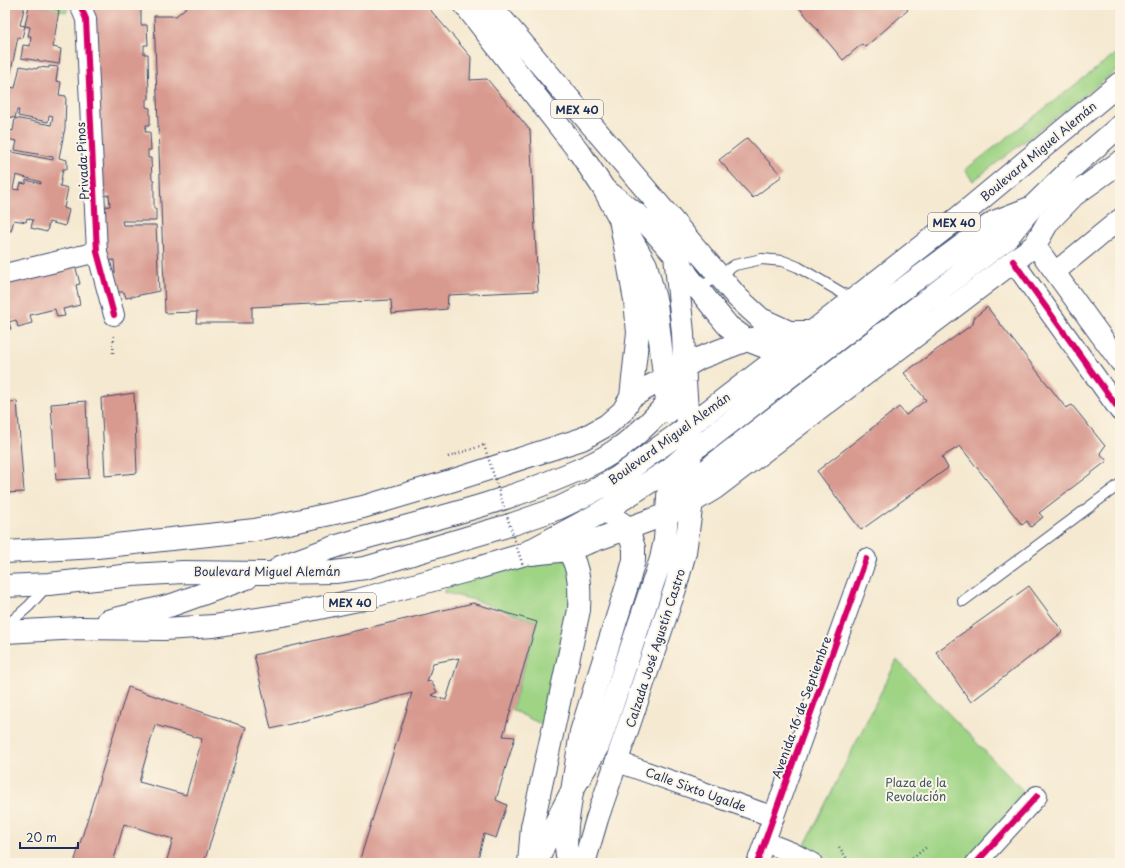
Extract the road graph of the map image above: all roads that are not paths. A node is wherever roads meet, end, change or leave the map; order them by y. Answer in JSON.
{"nodes":[{"id":1,"x":80,"y":5,"type":"edge"},
{"id":2,"x":465,"y":5,"type":"edge"},
{"id":3,"x":490,"y":5,"type":"edge"},
{"id":4,"x":1120,"y":83,"type":"edge"},
{"id":5,"x":1120,"y":126,"type":"edge"},
{"id":6,"x":1120,"y":161,"type":"edge"},
{"id":7,"x":604,"y":189,"type":"junction"},
{"id":8,"x":1031,"y":208,"type":"junction"},
{"id":9,"x":664,"y":213,"type":"junction"},
{"id":10,"x":620,"y":219,"type":"junction"},
{"id":11,"x":1120,"y":219,"type":"edge"},
{"id":12,"x":1006,"y":239,"type":"junction"},
{"id":13,"x":1035,"y":245,"type":"junction"},
{"id":14,"x":97,"y":252,"type":"junction"},
{"id":15,"x":675,"y":255,"type":"junction"},
{"id":16,"x":1013,"y":261,"type":"junction"},
{"id":17,"x":1054,"y":272,"type":"junction"},
{"id":18,"x":5,"y":274,"type":"edge"},
{"id":19,"x":719,"y":276,"type":"junction"},
{"id":20,"x":698,"y":289,"type":"junction"},
{"id":21,"x":863,"y":306,"type":"junction"},
{"id":22,"x":114,"y":315,"type":"dead end"},
{"id":23,"x":789,"y":332,"type":"junction"},
{"id":24,"x":812,"y":332,"type":"junction"},
{"id":25,"x":747,"y":340,"type":"junction"},
{"id":26,"x":783,"y":354,"type":"junction"},
{"id":27,"x":815,"y":356,"type":"junction"},
{"id":28,"x":1120,"y":362,"type":"edge"},
{"id":29,"x":678,"y":376,"type":"junction"},
{"id":30,"x":632,"y":397,"type":"junction"},
{"id":31,"x":668,"y":404,"type":"junction"},
{"id":32,"x":1118,"y":405,"type":"edge"},
{"id":33,"x":689,"y":426,"type":"junction"},
{"id":34,"x":670,"y":441,"type":"junction"},
{"id":35,"x":690,"y":452,"type":"junction"},
{"id":36,"x":670,"y":469,"type":"junction"},
{"id":37,"x":454,"y":480,"type":"junction"},
{"id":38,"x":1120,"y":484,"type":"edge"},
{"id":39,"x":588,"y":494,"type":"junction"},
{"id":40,"x":692,"y":494,"type":"junction"},
{"id":41,"x":604,"y":511,"type":"junction"},
{"id":42,"x":667,"y":514,"type":"junction"},
{"id":43,"x":441,"y":518,"type":"junction"},
{"id":44,"x":627,"y":527,"type":"junction"},
{"id":45,"x":568,"y":550,"type":"junction"},
{"id":46,"x":5,"y":552,"type":"edge"},
{"id":47,"x":866,"y":559,"type":"dead end"},
{"id":48,"x":522,"y":560,"type":"junction"},
{"id":49,"x":261,"y":573,"type":"junction"},
{"id":50,"x":49,"y":584,"type":"junction"},
{"id":51,"x":5,"y":586,"type":"edge"},
{"id":52,"x":963,"y":601,"type":"dead end"},
{"id":53,"x":5,"y":627,"type":"edge"},
{"id":54,"x":80,"y":628,"type":"junction"},
{"id":55,"x":5,"y":632,"type":"edge"},
{"id":56,"x":618,"y":762,"type":"junction"},
{"id":57,"x":573,"y":789,"type":"junction"},
{"id":58,"x":1037,"y":796,"type":"dead end"},
{"id":59,"x":774,"y":817,"type":"junction"},
{"id":60,"x":765,"y":842,"type":"junction"},
{"id":61,"x":529,"y":863,"type":"edge"},
{"id":62,"x":538,"y":863,"type":"edge"},
{"id":63,"x":568,"y":863,"type":"edge"},
{"id":64,"x":584,"y":863,"type":"edge"},
{"id":65,"x":757,"y":863,"type":"edge"},
{"id":66,"x":812,"y":863,"type":"edge"},
{"id":67,"x":976,"y":863,"type":"edge"}],
"edges":[{"from":1,"to":14,"type":"street","name":"Privada Pinos"},
{"from":2,"to":7,"type":"main road","number":"MEX 40"},
{"from":3,"to":9,"type":"main road","number":"MEX 40"},
{"from":4,"to":21,"type":"main road","name":"Boulevard Miguel Alemán","number":"MEX 40"},
{"from":5,"to":8,"type":"main road"},
{"from":6,"to":8,"type":"main road","name":"Boulevard Miguel Alemán","number":"MEX 40"},
{"from":6,"to":13,"type":"main road"},
{"from":7,"to":10,"type":"main road","number":"MEX 40"},
{"from":7,"to":15,"type":"main road"},
{"from":8,"to":12,"type":"main road"},
{"from":8,"to":21,"type":"main road","name":"Boulevard Miguel Alemán","number":"MEX 40"},
{"from":9,"to":15,"type":"main road","number":"MEX 40"},
{"from":9,"to":19,"type":"main road"},
{"from":10,"to":29,"type":"main road","number":"MEX 40"},
{"from":10,"to":30,"type":"main road"},
{"from":11,"to":17,"type":"street"},
{"from":12,"to":16,"type":"main road"},
{"from":12,"to":40,"type":"main road"},
{"from":13,"to":16,"type":"main road"},
{"from":13,"to":17,"type":"street"},
{"from":14,"to":18,"type":"street"},
{"from":14,"to":22,"type":"street","name":"Privada Pinos"},
{"from":15,"to":20,"type":"main road"},
{"from":15,"to":29,"type":"main road","number":"MEX 40"},
{"from":16,"to":32,"type":"street"},
{"from":16,"to":40,"type":"main road"},
{"from":17,"to":28,"type":"street"},
{"from":19,"to":20,"type":"lane"},
{"from":19,"to":21,"type":"lane"},
{"from":19,"to":23,"type":"main road"},
{"from":20,"to":25,"type":"main road"},
{"from":21,"to":24,"type":"main road","name":"Boulevard Miguel Alemán","number":"MEX 40"},
{"from":21,"to":27,"type":"main road","name":"Boulevard Miguel Alemán","number":"MEX 40"},
{"from":23,"to":24,"type":"main road"},
{"from":23,"to":25,"type":"main road"},
{"from":24,"to":26,"type":"main road","name":"Boulevard Miguel Alemán","number":"MEX 40"},
{"from":25,"to":26,"type":"main road"},
{"from":25,"to":29,"type":"main road"},
{"from":26,"to":27,"type":"main road"},
{"from":26,"to":33,"type":"main road","name":"Boulevard Miguel Alemán","number":"MEX 40"},
{"from":27,"to":35,"type":"main road","name":"Boulevard Miguel Alemán","number":"MEX 40"},
{"from":29,"to":30,"type":"main road"},
{"from":29,"to":31,"type":"main road"},
{"from":29,"to":33,"type":"main road","number":"MEX 40"},
{"from":30,"to":37,"type":"main road"},
{"from":31,"to":34,"type":"main road","name":"Calzada José Agustín Castro"},
{"from":31,"to":43,"type":"main road"},
{"from":33,"to":34,"type":"main road","name":"Boulevard Miguel Alemán","number":"MEX 40"},
{"from":33,"to":35,"type":"main road","name":"Calzada José Agustín Castro","number":"MEX 40"},
{"from":34,"to":36,"type":"main road","name":"Calzada José Agustín Castro"},
{"from":34,"to":39,"type":"main road","name":"Boulevard Miguel Alemán","number":"MEX 40"},
{"from":35,"to":36,"type":"main road","name":"Boulevard Miguel Alemán","number":"MEX 40"},
{"from":35,"to":40,"type":"main road","name":"Calzada José Agustín Castro"},
{"from":36,"to":41,"type":"main road","name":"Boulevard Miguel Alemán","number":"MEX 40"},
{"from":36,"to":42,"type":"main road","name":"Calzada José Agustín Castro"},
{"from":37,"to":43,"type":"main road"},
{"from":37,"to":46,"type":"main road"},
{"from":38,"to":52,"type":"lane"},
{"from":39,"to":41,"type":"main road"},
{"from":39,"to":49,"type":"main road","name":"Boulevard Miguel Alemán","number":"MEX 40"},
{"from":40,"to":42,"type":"main road"},
{"from":40,"to":56,"type":"main road","name":"Calzada José Agustín Castro"},
{"from":41,"to":44,"type":"main road"},
{"from":41,"to":48,"type":"main road","name":"Boulevard Miguel Alemán","number":"MEX 40"},
{"from":42,"to":44,"type":"main road"},
{"from":42,"to":57,"type":"main road","name":"Calzada José Agustín Castro"},
{"from":43,"to":49,"type":"main road"},
{"from":44,"to":45,"type":"main road"},
{"from":44,"to":57,"type":"main road"},
{"from":45,"to":48,"type":"main road"},
{"from":45,"to":61,"type":"main road"},
{"from":47,"to":59,"type":"street","name":"Avenida 16 de Septiembre"},
{"from":48,"to":54,"type":"main road","name":"Boulevard Miguel Alemán","number":"MEX 40"},
{"from":49,"to":50,"type":"main road","name":"Boulevard Miguel Alemán","number":"MEX 40"},
{"from":49,"to":54,"type":"main road"},
{"from":50,"to":51,"type":"main road","name":"Boulevard Miguel Alemán","number":"MEX 40"},
{"from":50,"to":53,"type":"lane"},
{"from":54,"to":55,"type":"main road","name":"Boulevard Miguel Alemán","number":"MEX 40"},
{"from":56,"to":59,"type":"street","name":"Calle Sixto Ugalde"},
{"from":56,"to":64,"type":"main road","name":"Calzada José Agustín Castro"},
{"from":57,"to":62,"type":"main road","name":"Calzada José Agustín Castro"},
{"from":57,"to":63,"type":"main road"},
{"from":58,"to":67,"type":"street"},
{"from":59,"to":60,"type":"street","name":"Avenida 16 de Septiembre"},
{"from":60,"to":65,"type":"street","name":"Avenida 16 de Septiembre"},
{"from":60,"to":66,"type":"street"}]}
